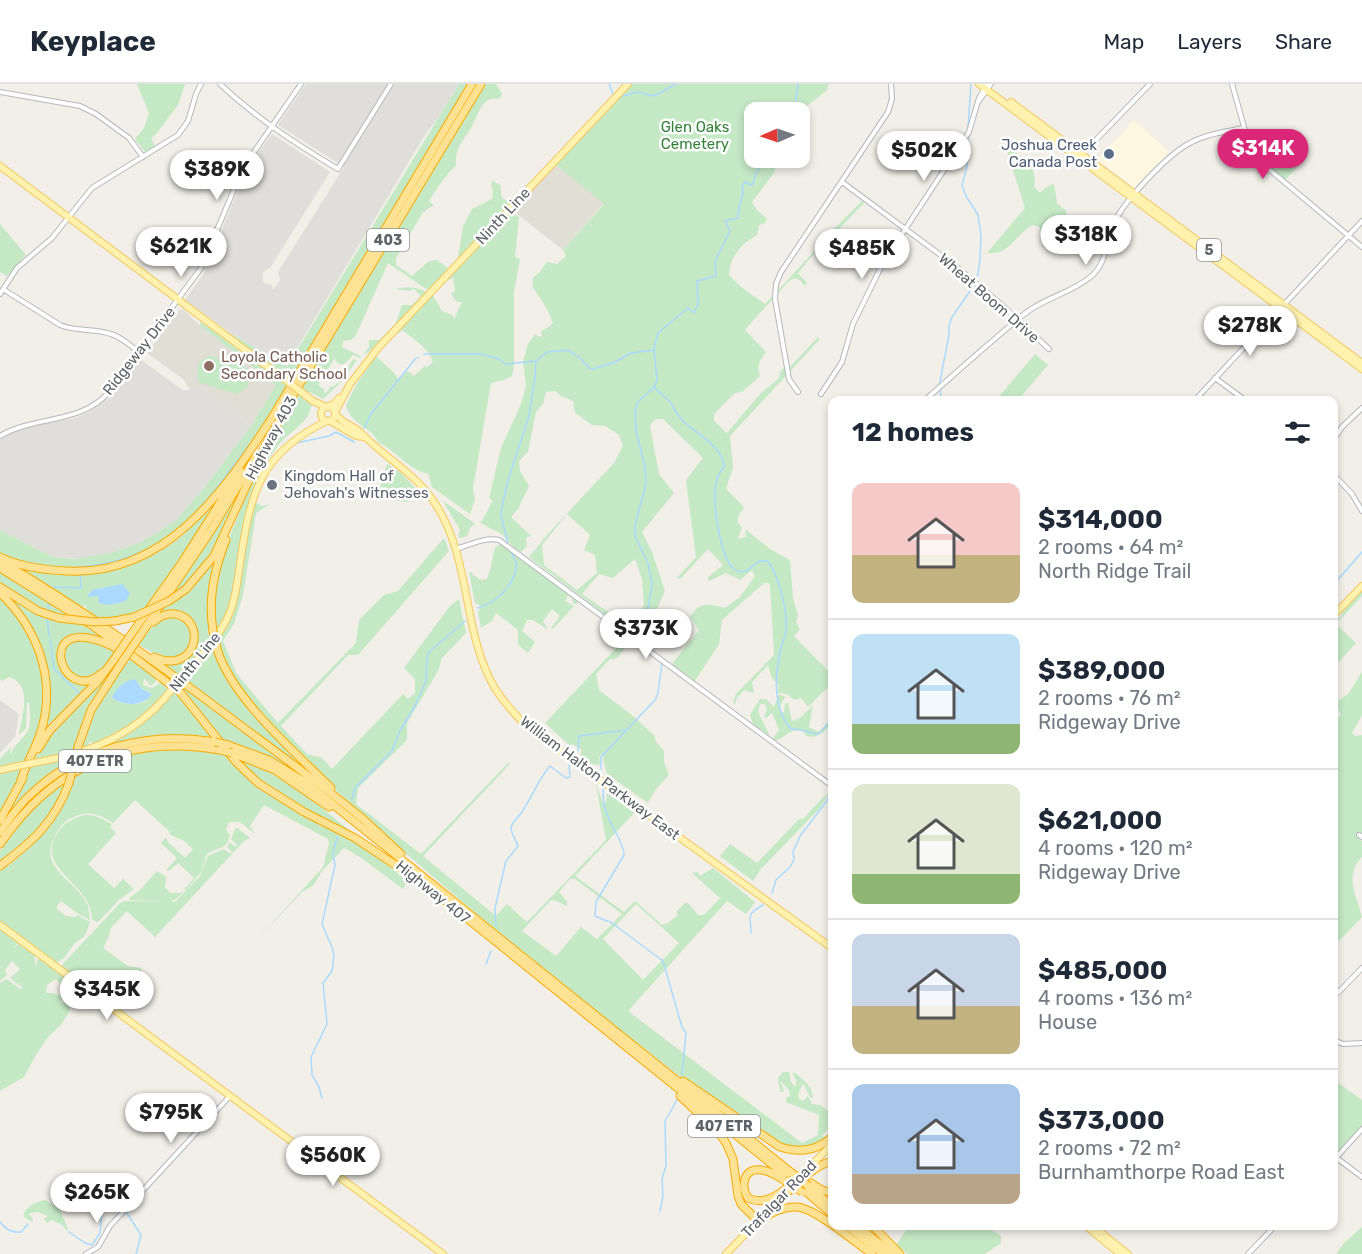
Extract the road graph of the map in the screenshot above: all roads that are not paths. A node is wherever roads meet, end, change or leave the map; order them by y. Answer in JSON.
{"nodes":[{"id":1,"x":201,"y":84,"type":"edge"},
{"id":2,"x":220,"y":84,"type":"edge"},
{"id":3,"x":301,"y":84,"type":"edge"},
{"id":4,"x":392,"y":84,"type":"edge"},
{"id":5,"x":472,"y":84,"type":"edge"},
{"id":6,"x":481,"y":84,"type":"edge"},
{"id":7,"x":628,"y":84,"type":"edge"},
{"id":8,"x":891,"y":84,"type":"edge"},
{"id":9,"x":1150,"y":84,"type":"edge"},
{"id":10,"x":1232,"y":84,"type":"edge"},
{"id":11,"x":986,"y":86,"type":"edge"},
{"id":12,"x":0,"y":92,"type":"edge"},
{"id":13,"x":271,"y":126,"type":"junction"},
{"id":14,"x":1243,"y":128,"type":"junction"},
{"id":15,"x":1088,"y":146,"type":"dead end"},
{"id":16,"x":144,"y":157,"type":"junction"},
{"id":17,"x":0,"y":166,"type":"edge"},
{"id":18,"x":842,"y":182,"type":"junction"},
{"id":19,"x":1133,"y":196,"type":"junction"},
{"id":20,"x":68,"y":217,"type":"junction"},
{"id":21,"x":1362,"y":221,"type":"edge"},
{"id":22,"x":905,"y":229,"type":"junction"},
{"id":23,"x":1347,"y":236,"type":"junction"},
{"id":24,"x":1362,"y":247,"type":"edge"},
{"id":25,"x":2,"y":292,"type":"edge"},
{"id":26,"x":178,"y":300,"type":"junction"},
{"id":27,"x":1282,"y":307,"type":"junction"},
{"id":28,"x":1017,"y":320,"type":"junction"},
{"id":29,"x":378,"y":348,"type":"junction"},
{"id":30,"x":1049,"y":350,"type":"dead end"},
{"id":31,"x":139,"y":352,"type":"junction"},
{"id":32,"x":1362,"y":363,"type":"edge"},
{"id":33,"x":1362,"y":369,"type":"edge"},
{"id":34,"x":1215,"y":378,"type":"junction"},
{"id":35,"x":798,"y":392,"type":"dead end"},
{"id":36,"x":821,"y":394,"type":"dead end"},
{"id":37,"x":929,"y":396,"type":"edge"},
{"id":38,"x":1199,"y":396,"type":"edge"},
{"id":39,"x":1240,"y":396,"type":"edge"},
{"id":40,"x":313,"y":401,"type":"junction"},
{"id":41,"x":327,"y":407,"type":"junction"},
{"id":42,"x":1362,"y":408,"type":"edge"},
{"id":43,"x":335,"y":413,"type":"junction"},
{"id":44,"x":321,"y":414,"type":"junction"},
{"id":45,"x":328,"y":421,"type":"junction"},
{"id":46,"x":273,"y":430,"type":"junction"},
{"id":47,"x":308,"y":431,"type":"junction"},
{"id":48,"x":1338,"y":433,"type":"edge"},
{"id":49,"x":0,"y":436,"type":"edge"},
{"id":50,"x":364,"y":437,"type":"junction"},
{"id":51,"x":249,"y":453,"type":"junction"},
{"id":52,"x":1338,"y":479,"type":"edge"},
{"id":53,"x":245,"y":487,"type":"junction"},
{"id":54,"x":1362,"y":511,"type":"edge"},
{"id":55,"x":455,"y":549,"type":"junction"},
{"id":56,"x":0,"y":559,"type":"edge"},
{"id":57,"x":0,"y":568,"type":"edge"},
{"id":58,"x":1362,"y":586,"type":"edge"},
{"id":59,"x":0,"y":587,"type":"edge"},
{"id":60,"x":0,"y":593,"type":"edge"},
{"id":61,"x":1338,"y":608,"type":"edge"},
{"id":62,"x":119,"y":637,"type":"junction"},
{"id":63,"x":138,"y":638,"type":"junction"},
{"id":64,"x":115,"y":657,"type":"junction"},
{"id":65,"x":136,"y":658,"type":"junction"},
{"id":66,"x":0,"y":770,"type":"edge"},
{"id":67,"x":21,"y":780,"type":"junction"},
{"id":68,"x":828,"y":783,"type":"edge"},
{"id":69,"x":363,"y":819,"type":"junction"},
{"id":70,"x":0,"y":820,"type":"edge"},
{"id":71,"x":0,"y":832,"type":"edge"},
{"id":72,"x":0,"y":844,"type":"edge"},
{"id":73,"x":0,"y":866,"type":"edge"},
{"id":74,"x":431,"y":887,"type":"junction"},
{"id":75,"x":0,"y":926,"type":"edge"},
{"id":76,"x":828,"y":945,"type":"edge"},
{"id":77,"x":1362,"y":968,"type":"edge"},
{"id":78,"x":1338,"y":993,"type":"edge"},
{"id":79,"x":1338,"y":1042,"type":"edge"},
{"id":80,"x":1362,"y":1044,"type":"edge"},
{"id":81,"x":639,"y":1051,"type":"junction"},
{"id":82,"x":659,"y":1074,"type":"junction"},
{"id":83,"x":230,"y":1096,"type":"junction"},
{"id":84,"x":1362,"y":1129,"type":"edge"},
{"id":85,"x":828,"y":1140,"type":"edge"},
{"id":86,"x":828,"y":1148,"type":"edge"},
{"id":87,"x":1338,"y":1154,"type":"edge"},
{"id":88,"x":1338,"y":1161,"type":"edge"},
{"id":89,"x":828,"y":1163,"type":"edge"},
{"id":90,"x":806,"y":1171,"type":"junction"},
{"id":91,"x":790,"y":1176,"type":"junction"},
{"id":92,"x":1362,"y":1177,"type":"edge"},
{"id":93,"x":806,"y":1187,"type":"junction"},
{"id":94,"x":828,"y":1192,"type":"edge"},
{"id":95,"x":778,"y":1200,"type":"junction"},
{"id":96,"x":828,"y":1203,"type":"edge"},
{"id":97,"x":828,"y":1211,"type":"edge"},
{"id":98,"x":758,"y":1221,"type":"junction"},
{"id":99,"x":828,"y":1222,"type":"edge"},
{"id":100,"x":839,"y":1230,"type":"edge"},
{"id":101,"x":852,"y":1230,"type":"edge"},
{"id":102,"x":862,"y":1230,"type":"edge"},
{"id":103,"x":877,"y":1230,"type":"edge"},
{"id":104,"x":1091,"y":1230,"type":"edge"},
{"id":105,"x":1098,"y":1230,"type":"edge"},
{"id":106,"x":1271,"y":1230,"type":"edge"},
{"id":107,"x":86,"y":1254,"type":"edge"},
{"id":108,"x":443,"y":1254,"type":"edge"},
{"id":109,"x":726,"y":1254,"type":"edge"},
{"id":110,"x":872,"y":1254,"type":"edge"},
{"id":111,"x":883,"y":1254,"type":"edge"},
{"id":112,"x":893,"y":1254,"type":"edge"},
{"id":113,"x":900,"y":1254,"type":"edge"},
{"id":114,"x":1120,"y":1254,"type":"edge"},
{"id":115,"x":1128,"y":1254,"type":"edge"},
{"id":116,"x":1248,"y":1254,"type":"edge"}],
"edges":[{"from":1,"to":16,"type":"street"},
{"from":2,"to":13,"type":"street"},
{"from":3,"to":13,"type":"street","name":"Ridgeway Drive"},
{"from":4,"to":13,"type":"street"},
{"from":5,"to":51,"type":"highway","name":"Highway 403","number":"403"},
{"from":6,"to":46,"type":"highway","name":"Highway 403","number":"403"},
{"from":7,"to":29,"type":"main road","name":"Ninth Line"},
{"from":8,"to":18,"type":"street"},
{"from":9,"to":15,"type":"street"},
{"from":10,"to":14,"type":"street"},
{"from":11,"to":19,"type":"main road","number":"5"},
{"from":11,"to":22,"type":"street"},
{"from":12,"to":16,"type":"street"},
{"from":13,"to":26,"type":"street","name":"Ridgeway Drive"},
{"from":14,"to":19,"type":"street"},
{"from":14,"to":23,"type":"street"},
{"from":16,"to":20,"type":"street"},
{"from":17,"to":20,"type":"main road"},
{"from":18,"to":22,"type":"street","name":"Wheat Boom Drive"},
{"from":18,"to":35,"type":"street"},
{"from":19,"to":27,"type":"main road","number":"5"},
{"from":19,"to":28,"type":"street"},
{"from":20,"to":25,"type":"street"},
{"from":20,"to":26,"type":"main road"},
{"from":21,"to":23,"type":"street"},
{"from":22,"to":28,"type":"street","name":"Wheat Boom Drive"},
{"from":22,"to":36,"type":"street"},
{"from":23,"to":24,"type":"street"},
{"from":23,"to":27,"type":"street"},
{"from":25,"to":31,"type":"street"},
{"from":26,"to":31,"type":"street","name":"Ridgeway Drive"},
{"from":26,"to":40,"type":"main road","bridge":true},
{"from":27,"to":32,"type":"main road","number":"5"},
{"from":27,"to":33,"type":"main road","number":"5"},
{"from":27,"to":34,"type":"street"},
{"from":28,"to":30,"type":"street","name":"Wheat Boom Drive"},
{"from":28,"to":37,"type":"street"},
{"from":29,"to":41,"type":"main road","name":"Ninth Line"},
{"from":29,"to":43,"type":"main road","name":"Ninth Line"},
{"from":31,"to":49,"type":"street","name":"Ridgeway Drive"},
{"from":34,"to":38,"type":"street"},
{"from":34,"to":39,"type":"street"},
{"from":40,"to":41,"type":"main road"},
{"from":40,"to":44,"type":"main road"},
{"from":41,"to":43,"type":"main road"},
{"from":41,"to":44,"type":"main road"},
{"from":42,"to":48,"type":"street"},
{"from":43,"to":45,"type":"main road"},
{"from":43,"to":50,"type":"main road","name":"William Halton Parkway East"},
{"from":44,"to":45,"type":"main road"},
{"from":44,"to":47,"type":"main road","name":"Ninth Line"},
{"from":45,"to":47,"type":"main road","name":"Ninth Line"},
{"from":45,"to":50,"type":"main road","name":"William Halton Parkway East"},
{"from":46,"to":53,"type":"highway","name":"Highway 403","number":"403"},
{"from":46,"to":63,"type":"highway"},
{"from":47,"to":66,"type":"main road","name":"Ninth Line","bridge":true},
{"from":50,"to":55,"type":"main road","name":"William Halton Parkway East"},
{"from":51,"to":56,"type":"highway","name":"Highway 403","number":"403"},
{"from":51,"to":64,"type":"highway","bridge":true},
{"from":52,"to":54,"type":"street"},
{"from":53,"to":59,"type":"highway","name":"Highway 403","number":"403","bridge":true},
{"from":53,"to":69,"type":"highway","bridge":true},
{"from":55,"to":68,"type":"street"},
{"from":55,"to":76,"type":"main road","name":"William Halton Parkway East"},
{"from":56,"to":62,"type":"highway"},
{"from":57,"to":65,"type":"highway"},
{"from":58,"to":61,"type":"main road"},
{"from":60,"to":67,"type":"highway"},
{"from":62,"to":63,"type":"highway"},
{"from":62,"to":69,"type":"highway"},
{"from":63,"to":73,"type":"highway","bridge":true},
{"from":64,"to":65,"type":"highway"},
{"from":64,"to":67,"type":"highway"},
{"from":65,"to":74,"type":"highway"},
{"from":67,"to":70,"type":"highway"},
{"from":69,"to":74,"type":"highway"},
{"from":71,"to":74,"type":"highway","name":"Highway 407","number":"407 ETR","bridge":true},
{"from":72,"to":74,"type":"highway","name":"Highway 407","number":"407 ETR","bridge":true},
{"from":74,"to":81,"type":"highway","name":"Highway 407","number":"407 ETR"},
{"from":74,"to":82,"type":"highway","name":"Highway 407","number":"407 ETR"},
{"from":75,"to":83,"type":"main road"},
{"from":77,"to":78,"type":"street"},
{"from":79,"to":80,"type":"street"},
{"from":81,"to":85,"type":"highway"},
{"from":81,"to":91,"type":"highway","name":"Highway 407","number":"407 ETR"},
{"from":82,"to":91,"type":"highway","name":"Highway 407","number":"407 ETR"},
{"from":82,"to":98,"type":"highway"},
{"from":83,"to":107,"type":"street"},
{"from":83,"to":108,"type":"main road"},
{"from":84,"to":87,"type":"street"},
{"from":86,"to":90,"type":"main road","name":"Trafalgar Road"},
{"from":88,"to":92,"type":"street"},
{"from":89,"to":95,"type":"highway"},
{"from":90,"to":91,"type":"highway"},
{"from":90,"to":95,"type":"main road","name":"Trafalgar Road"},
{"from":91,"to":93,"type":"highway","name":"Highway 407","number":"407 ETR","bridge":true},
{"from":93,"to":94,"type":"highway"},
{"from":93,"to":96,"type":"highway","name":"Highway 407","number":"407 ETR"},
{"from":93,"to":97,"type":"highway","name":"Highway 407","number":"407 ETR"},
{"from":95,"to":98,"type":"main road","name":"Trafalgar Road"},
{"from":98,"to":99,"type":"highway"},
{"from":98,"to":109,"type":"main road","name":"Trafalgar Road"},
{"from":100,"to":110,"type":"highway"},
{"from":101,"to":111,"type":"highway"},
{"from":102,"to":112,"type":"highway"},
{"from":103,"to":113,"type":"highway"},
{"from":104,"to":114,"type":"main road"},
{"from":105,"to":115,"type":"main road"},
{"from":106,"to":116,"type":"street"}]}
